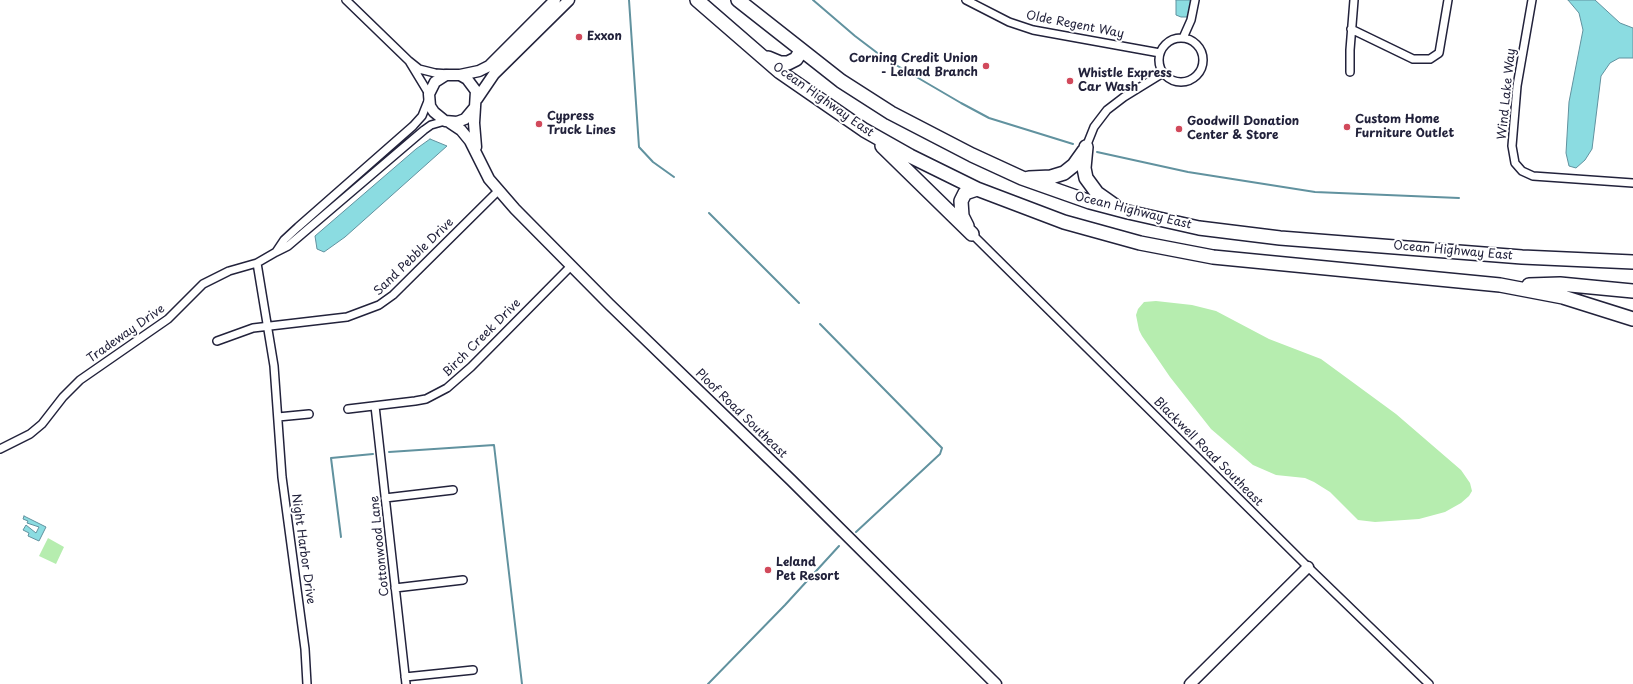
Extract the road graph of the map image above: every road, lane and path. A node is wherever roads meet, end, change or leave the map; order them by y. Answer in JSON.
{"nodes":[{"id":1,"x":346,"y":0,"type":"edge"},
{"id":2,"x":556,"y":0,"type":"edge"},
{"id":3,"x":569,"y":0,"type":"edge"},
{"id":4,"x":697,"y":0,"type":"edge"},
{"id":5,"x":738,"y":0,"type":"edge"},
{"id":6,"x":966,"y":0,"type":"edge"},
{"id":7,"x":1195,"y":0,"type":"edge"},
{"id":8,"x":1354,"y":0,"type":"edge"},
{"id":9,"x":1448,"y":0,"type":"edge"},
{"id":10,"x":1532,"y":0,"type":"edge"},
{"id":11,"x":1351,"y":29,"type":"junction"},
{"id":12,"x":1183,"y":38,"type":"junction"},
{"id":13,"x":801,"y":51,"type":"junction"},
{"id":14,"x":757,"y":53,"type":"junction"},
{"id":15,"x":1160,"y":53,"type":"junction"},
{"id":16,"x":409,"y":61,"type":"junction"},
{"id":17,"x":1350,"y":72,"type":"dead end"},
{"id":18,"x":1163,"y":73,"type":"junction"},
{"id":19,"x":457,"y":75,"type":"junction"},
{"id":20,"x":429,"y":96,"type":"junction"},
{"id":21,"x":476,"y":103,"type":"junction"},
{"id":22,"x":447,"y":121,"type":"junction"},
{"id":23,"x":864,"y":130,"type":"junction"},
{"id":24,"x":1086,"y":147,"type":"junction"},
{"id":25,"x":477,"y":155,"type":"junction"},
{"id":26,"x":1022,"y":178,"type":"junction"},
{"id":27,"x":1633,"y":183,"type":"edge"},
{"id":28,"x":977,"y":189,"type":"junction"},
{"id":29,"x":498,"y":191,"type":"junction"},
{"id":30,"x":1128,"y":212,"type":"junction"},
{"id":31,"x":972,"y":234,"type":"junction"},
{"id":32,"x":276,"y":252,"type":"junction"},
{"id":33,"x":1558,"y":258,"type":"junction"},
{"id":34,"x":1633,"y":262,"type":"edge"},
{"id":35,"x":258,"y":263,"type":"junction"},
{"id":36,"x":571,"y":266,"type":"junction"},
{"id":37,"x":1633,"y":269,"type":"edge"},
{"id":38,"x":1500,"y":285,"type":"junction"},
{"id":39,"x":1633,"y":291,"type":"edge"},
{"id":40,"x":1633,"y":319,"type":"edge"},
{"id":41,"x":269,"y":325,"type":"junction"},
{"id":42,"x":217,"y":341,"type":"dead end"},
{"id":43,"x":375,"y":406,"type":"junction"},
{"id":44,"x":348,"y":409,"type":"dead end"},
{"id":45,"x":309,"y":414,"type":"dead end"},
{"id":46,"x":278,"y":417,"type":"junction"},
{"id":47,"x":0,"y":449,"type":"edge"},
{"id":48,"x":453,"y":490,"type":"dead end"},
{"id":49,"x":385,"y":498,"type":"junction"},
{"id":50,"x":1308,"y":567,"type":"junction"},
{"id":51,"x":464,"y":580,"type":"dead end"},
{"id":52,"x":395,"y":588,"type":"junction"},
{"id":53,"x":474,"y":670,"type":"dead end"},
{"id":54,"x":406,"y":680,"type":"edge"},
{"id":55,"x":307,"y":684,"type":"edge"},
{"id":56,"x":996,"y":684,"type":"edge"},
{"id":57,"x":1190,"y":684,"type":"edge"},
{"id":58,"x":1429,"y":684,"type":"edge"}],
"edges":[{"from":1,"to":16,"type":"street"},
{"from":2,"to":19,"type":"street"},
{"from":3,"to":21,"type":"street"},
{"from":4,"to":14,"type":"highway","name":"Ocean Highway East"},
{"from":5,"to":13,"type":"highway","name":"Ocean Highway East"},
{"from":6,"to":15,"type":"street","name":"Olde Regent Way"},
{"from":7,"to":12,"type":"street"},
{"from":8,"to":11,"type":"street"},
{"from":9,"to":11,"type":"street"},
{"from":10,"to":27,"type":"street","name":"Wind Lake Way"},
{"from":11,"to":17,"type":"street"},
{"from":12,"to":15,"type":"street"},
{"from":12,"to":18,"type":"street"},
{"from":13,"to":14,"type":"highway"},
{"from":13,"to":26,"type":"highway","name":"Ocean Highway East"},
{"from":14,"to":23,"type":"highway","name":"Ocean Highway East"},
{"from":15,"to":18,"type":"street"},
{"from":16,"to":19,"type":"street"},
{"from":16,"to":20,"type":"street"},
{"from":18,"to":24,"type":"street"},
{"from":19,"to":20,"type":"street"},
{"from":19,"to":21,"type":"street"},
{"from":20,"to":22,"type":"street"},
{"from":20,"to":32,"type":"street","name":"Tradeway Drive"},
{"from":21,"to":22,"type":"street"},
{"from":21,"to":25,"type":"street","name":"Ploof Road Southeast"},
{"from":22,"to":25,"type":"street","name":"Ploof Road Southeast"},
{"from":22,"to":32,"type":"street","name":"Tradeway Drive"},
{"from":23,"to":28,"type":"highway","name":"Ocean Highway East"},
{"from":23,"to":31,"type":"highway"},
{"from":24,"to":26,"type":"highway"},
{"from":24,"to":30,"type":"highway"},
{"from":25,"to":29,"type":"street","name":"Ploof Road Southeast"},
{"from":26,"to":30,"type":"highway","name":"Ocean Highway East"},
{"from":28,"to":31,"type":"highway"},
{"from":28,"to":38,"type":"highway","name":"Ocean Highway East"},
{"from":29,"to":36,"type":"street","name":"Ploof Road Southeast"},
{"from":29,"to":41,"type":"street","name":"Sand Pebble Drive"},
{"from":30,"to":33,"type":"highway","name":"Ocean Highway East"},
{"from":31,"to":50,"type":"street","name":"Blackwell Road Southeast"},
{"from":32,"to":35,"type":"street","name":"Tradeway Drive"},
{"from":33,"to":34,"type":"highway"},
{"from":33,"to":37,"type":"highway"},
{"from":35,"to":41,"type":"street","name":"Night Harbor Drive"},
{"from":35,"to":47,"type":"street","name":"Tradeway Drive"},
{"from":36,"to":43,"type":"street","name":"Birch Creek Drive"},
{"from":36,"to":56,"type":"street","name":"Ploof Road Southeast"},
{"from":38,"to":39,"type":"highway"},
{"from":38,"to":40,"type":"highway"},
{"from":41,"to":42,"type":"street","name":"Sand Pebble Drive"},
{"from":41,"to":46,"type":"street","name":"Night Harbor Drive"},
{"from":43,"to":44,"type":"street","name":"Birch Creek Drive"},
{"from":43,"to":49,"type":"street","name":"Cottonwood Lane"},
{"from":45,"to":46,"type":"street"},
{"from":46,"to":55,"type":"street","name":"Night Harbor Drive"},
{"from":48,"to":49,"type":"street"},
{"from":49,"to":52,"type":"street","name":"Cottonwood Lane"},
{"from":50,"to":57,"type":"street"},
{"from":50,"to":58,"type":"street","name":"Blackwell Road Southeast"},
{"from":51,"to":52,"type":"street"},
{"from":52,"to":54,"type":"street","name":"Cottonwood Lane"},
{"from":53,"to":54,"type":"street"}]}
